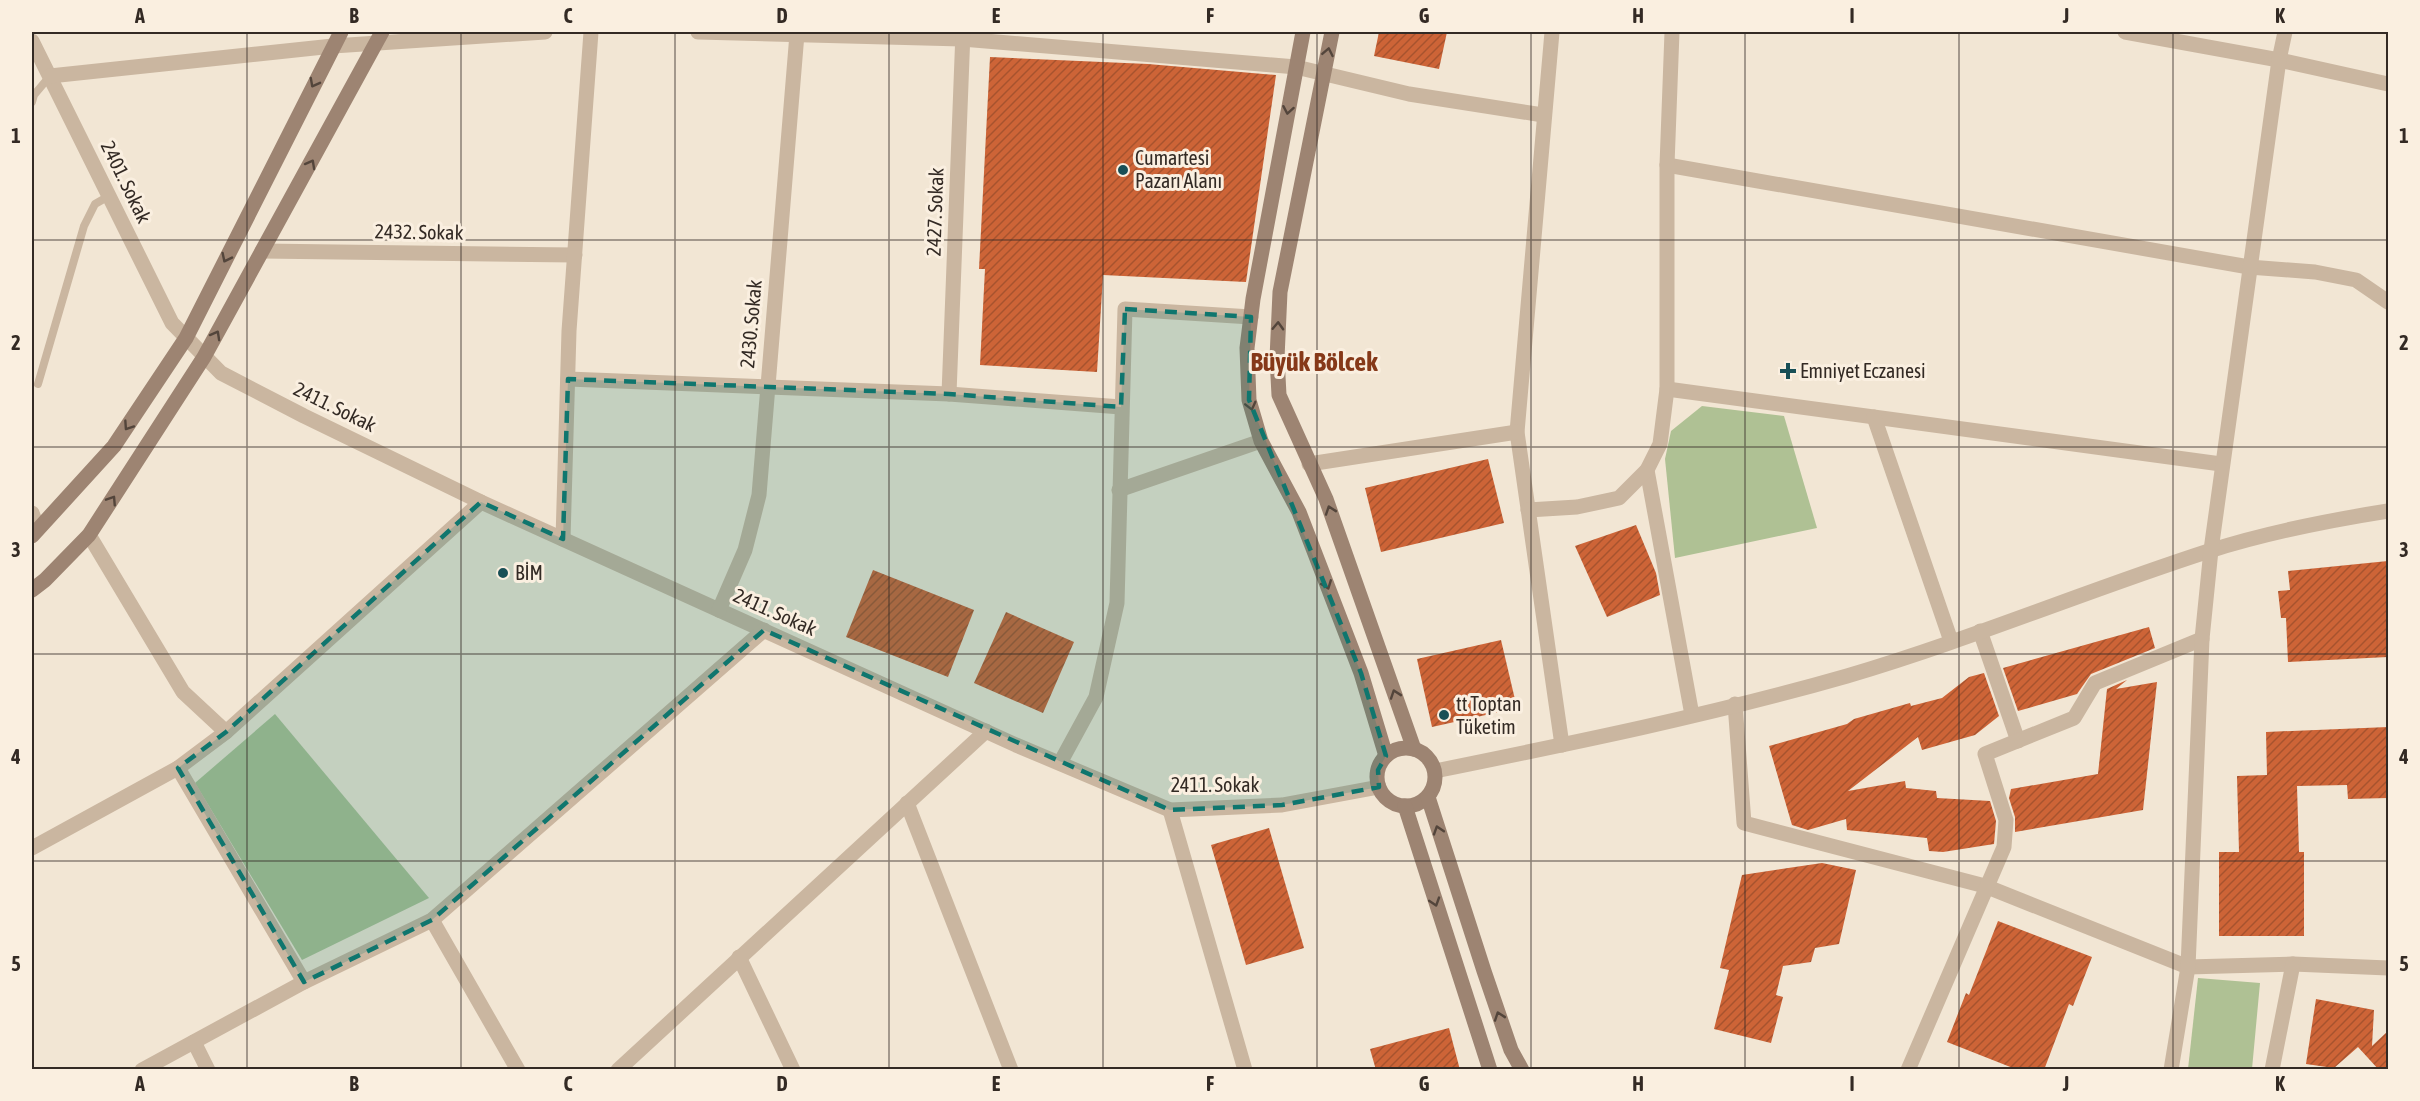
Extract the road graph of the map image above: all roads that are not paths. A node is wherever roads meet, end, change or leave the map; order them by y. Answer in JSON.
{"nodes":[{"id":1,"x":341,"y":32,"type":"edge"},
{"id":2,"x":545,"y":32,"type":"edge"},
{"id":3,"x":591,"y":32,"type":"edge"},
{"id":4,"x":698,"y":32,"type":"edge"},
{"id":5,"x":1303,"y":32,"type":"edge"},
{"id":6,"x":1332,"y":32,"type":"edge"},
{"id":7,"x":1552,"y":32,"type":"edge"},
{"id":8,"x":1672,"y":32,"type":"edge"},
{"id":9,"x":2125,"y":32,"type":"edge"},
{"id":10,"x":2285,"y":32,"type":"edge"},
{"id":11,"x":797,"y":34,"type":"junction"},
{"id":12,"x":962,"y":35,"type":"edge"},
{"id":13,"x":380,"y":37,"type":"edge"},
{"id":14,"x":32,"y":41,"type":"edge"},
{"id":15,"x":333,"y":46,"type":"junction"},
{"id":16,"x":2279,"y":60,"type":"junction"},
{"id":17,"x":1296,"y":67,"type":"junction"},
{"id":18,"x":1323,"y":75,"type":"junction"},
{"id":19,"x":50,"y":76,"type":"junction"},
{"id":20,"x":2388,"y":84,"type":"edge"},
{"id":21,"x":32,"y":102,"type":"edge"},
{"id":22,"x":1543,"y":115,"type":"junction"},
{"id":23,"x":1666,"y":165,"type":"junction"},
{"id":24,"x":109,"y":196,"type":"junction"},
{"id":25,"x":262,"y":251,"type":"junction"},
{"id":26,"x":575,"y":255,"type":"junction"},
{"id":27,"x":2249,"y":267,"type":"junction"},
{"id":28,"x":2388,"y":302,"type":"edge"},
{"id":29,"x":1251,"y":317,"type":"junction"},
{"id":30,"x":186,"y":338,"type":"junction"},
{"id":31,"x":204,"y":357,"type":"junction"},
{"id":32,"x":568,"y":380,"type":"junction"},
{"id":33,"x":39,"y":384,"type":"dead end"},
{"id":34,"x":766,"y":387,"type":"junction"},
{"id":35,"x":1666,"y":389,"type":"junction"},
{"id":36,"x":949,"y":393,"type":"junction"},
{"id":37,"x":1121,"y":407,"type":"junction"},
{"id":38,"x":1874,"y":417,"type":"junction"},
{"id":39,"x":1517,"y":432,"type":"junction"},
{"id":40,"x":1262,"y":441,"type":"junction"},
{"id":41,"x":1309,"y":464,"type":"junction"},
{"id":42,"x":2221,"y":464,"type":"junction"},
{"id":43,"x":1647,"y":470,"type":"junction"},
{"id":44,"x":1119,"y":490,"type":"junction"},
{"id":45,"x":481,"y":502,"type":"junction"},
{"id":46,"x":1528,"y":510,"type":"junction"},
{"id":47,"x":2388,"y":511,"type":"edge"},
{"id":48,"x":32,"y":513,"type":"edge"},
{"id":49,"x":35,"y":532,"type":"edge"},
{"id":50,"x":89,"y":535,"type":"junction"},
{"id":51,"x":563,"y":539,"type":"junction"},
{"id":52,"x":2211,"y":550,"type":"junction"},
{"id":53,"x":32,"y":590,"type":"edge"},
{"id":54,"x":719,"y":610,"type":"junction"},
{"id":55,"x":764,"y":630,"type":"junction"},
{"id":56,"x":1980,"y":631,"type":"junction"},
{"id":57,"x":2202,"y":639,"type":"junction"},
{"id":58,"x":1951,"y":641,"type":"junction"},
{"id":59,"x":1735,"y":704,"type":"junction"},
{"id":60,"x":1692,"y":716,"type":"junction"},
{"id":61,"x":986,"y":731,"type":"junction"},
{"id":62,"x":226,"y":732,"type":"junction"},
{"id":63,"x":2018,"y":741,"type":"junction"},
{"id":64,"x":1562,"y":745,"type":"junction"},
{"id":65,"x":1414,"y":749,"type":"junction"},
{"id":66,"x":1386,"y":756,"type":"junction"},
{"id":67,"x":1060,"y":763,"type":"junction"},
{"id":68,"x":178,"y":768,"type":"junction"},
{"id":69,"x":1435,"y":771,"type":"junction"},
{"id":70,"x":1379,"y":787,"type":"junction"},
{"id":71,"x":1428,"y":796,"type":"junction"},
{"id":72,"x":907,"y":803,"type":"junction"},
{"id":73,"x":1405,"y":806,"type":"junction"},
{"id":74,"x":1170,"y":810,"type":"junction"},
{"id":75,"x":32,"y":848,"type":"edge"},
{"id":76,"x":1985,"y":886,"type":"junction"},
{"id":77,"x":432,"y":920,"type":"junction"},
{"id":78,"x":739,"y":957,"type":"junction"},
{"id":79,"x":2293,"y":964,"type":"junction"},
{"id":80,"x":2188,"y":967,"type":"junction"},
{"id":81,"x":2388,"y":968,"type":"edge"},
{"id":82,"x":304,"y":982,"type":"junction"},
{"id":83,"x":194,"y":1042,"type":"junction"},
{"id":84,"x":142,"y":1070,"type":"edge"},
{"id":85,"x":208,"y":1070,"type":"edge"},
{"id":86,"x":518,"y":1070,"type":"edge"},
{"id":87,"x":618,"y":1070,"type":"edge"},
{"id":88,"x":793,"y":1070,"type":"edge"},
{"id":89,"x":1011,"y":1070,"type":"edge"},
{"id":90,"x":1245,"y":1070,"type":"edge"},
{"id":91,"x":1490,"y":1070,"type":"edge"},
{"id":92,"x":1522,"y":1070,"type":"edge"},
{"id":93,"x":1908,"y":1070,"type":"edge"},
{"id":94,"x":2171,"y":1070,"type":"edge"},
{"id":95,"x":2272,"y":1070,"type":"edge"}],
"edges":[{"from":1,"to":15,"type":"main road"},
{"from":2,"to":13,"type":"street"},
{"from":3,"to":26,"type":"street"},
{"from":4,"to":11,"type":"street"},
{"from":5,"to":17,"type":"main road"},
{"from":18,"to":6,"type":"main road","one_way":true},
{"from":7,"to":22,"type":"street"},
{"from":8,"to":23,"type":"street"},
{"from":9,"to":16,"type":"street"},
{"from":10,"to":16,"type":"street"},
{"from":11,"to":12,"type":"street"},
{"from":11,"to":34,"type":"street","name":"2430. Sokak"},
{"from":12,"to":17,"type":"street"},
{"from":12,"to":36,"type":"street","name":"2427. Sokak"},
{"from":13,"to":15,"type":"street"},
{"from":25,"to":13,"type":"main road","one_way":true},
{"from":14,"to":19,"type":"street","name":"2401. Sokak"},
{"from":15,"to":19,"type":"street"},
{"from":15,"to":30,"type":"main road","one_way":true},
{"from":16,"to":20,"type":"street"},
{"from":16,"to":27,"type":"street"},
{"from":17,"to":18,"type":"street"},
{"from":17,"to":29,"type":"main road","one_way":true},
{"from":18,"to":22,"type":"street"},
{"from":41,"to":18,"type":"main road","one_way":true},
{"from":19,"to":21,"type":"lane"},
{"from":19,"to":24,"type":"street","name":"2401. Sokak"},
{"from":22,"to":39,"type":"street"},
{"from":23,"to":27,"type":"street"},
{"from":23,"to":35,"type":"street"},
{"from":24,"to":30,"type":"street","name":"2401. Sokak"},
{"from":24,"to":33,"type":"lane"},
{"from":25,"to":26,"type":"street","name":"2432. Sokak"},
{"from":31,"to":25,"type":"main road","one_way":true},
{"from":26,"to":32,"type":"street"},
{"from":27,"to":28,"type":"street"},
{"from":27,"to":42,"type":"street"},
{"from":29,"to":37,"type":"street"},
{"from":29,"to":40,"type":"main road","one_way":true},
{"from":30,"to":31,"type":"street","name":"2411. Sokak"},
{"from":30,"to":49,"type":"main road","one_way":true},
{"from":31,"to":45,"type":"street","name":"2411. Sokak"},
{"from":50,"to":31,"type":"main road","one_way":true},
{"from":32,"to":34,"type":"street"},
{"from":32,"to":51,"type":"street"},
{"from":34,"to":36,"type":"street"},
{"from":34,"to":54,"type":"street","name":"2430. Sokak"},
{"from":35,"to":38,"type":"street"},
{"from":35,"to":43,"type":"street"},
{"from":36,"to":37,"type":"street"},
{"from":37,"to":44,"type":"street"},
{"from":38,"to":42,"type":"street"},
{"from":38,"to":58,"type":"street"},
{"from":39,"to":41,"type":"street"},
{"from":39,"to":46,"type":"street"},
{"from":40,"to":44,"type":"street"},
{"from":40,"to":66,"type":"main road","one_way":true},
{"from":65,"to":41,"type":"main road","one_way":true},
{"from":42,"to":52,"type":"street"},
{"from":43,"to":46,"type":"street"},
{"from":43,"to":60,"type":"street"},
{"from":44,"to":67,"type":"street"},
{"from":45,"to":51,"type":"street","name":"2411. Sokak"},
{"from":45,"to":62,"type":"street"},
{"from":46,"to":64,"type":"street"},
{"from":47,"to":52,"type":"street"},
{"from":48,"to":49,"type":"street"},
{"from":50,"to":53,"type":"main road"},
{"from":50,"to":62,"type":"street"},
{"from":51,"to":54,"type":"street","name":"2411. Sokak"},
{"from":52,"to":56,"type":"street"},
{"from":52,"to":57,"type":"street"},
{"from":54,"to":55,"type":"street","name":"2411. Sokak"},
{"from":55,"to":61,"type":"street","name":"2411. Sokak"},
{"from":55,"to":77,"type":"street"},
{"from":56,"to":58,"type":"street"},
{"from":56,"to":63,"type":"street"},
{"from":57,"to":63,"type":"street"},
{"from":57,"to":80,"type":"street"},
{"from":58,"to":59,"type":"street"},
{"from":59,"to":60,"type":"street"},
{"from":59,"to":76,"type":"street"},
{"from":60,"to":64,"type":"street"},
{"from":61,"to":67,"type":"street","name":"2411. Sokak"},
{"from":61,"to":72,"type":"street"},
{"from":62,"to":68,"type":"street"},
{"from":63,"to":76,"type":"street"},
{"from":64,"to":69,"type":"street"},
{"from":65,"to":66,"type":"main road"},
{"from":65,"to":69,"type":"main road"},
{"from":66,"to":70,"type":"main road"},
{"from":67,"to":74,"type":"street","name":"2411. Sokak"},
{"from":68,"to":75,"type":"street"},
{"from":68,"to":82,"type":"street"},
{"from":69,"to":71,"type":"main road"},
{"from":70,"to":73,"type":"main road"},
{"from":70,"to":74,"type":"street","name":"2411. Sokak"},
{"from":71,"to":73,"type":"main road"},
{"from":92,"to":71,"type":"main road","one_way":true},
{"from":72,"to":78,"type":"street"},
{"from":72,"to":89,"type":"street"},
{"from":73,"to":91,"type":"main road","one_way":true},
{"from":74,"to":90,"type":"street"},
{"from":76,"to":80,"type":"street"},
{"from":76,"to":93,"type":"street"},
{"from":77,"to":82,"type":"street"},
{"from":77,"to":86,"type":"street"},
{"from":78,"to":87,"type":"street"},
{"from":78,"to":88,"type":"street"},
{"from":79,"to":80,"type":"street"},
{"from":79,"to":81,"type":"street"},
{"from":79,"to":95,"type":"street"},
{"from":80,"to":94,"type":"street"},
{"from":82,"to":83,"type":"street"},
{"from":83,"to":84,"type":"street"},
{"from":83,"to":85,"type":"street"}]}
